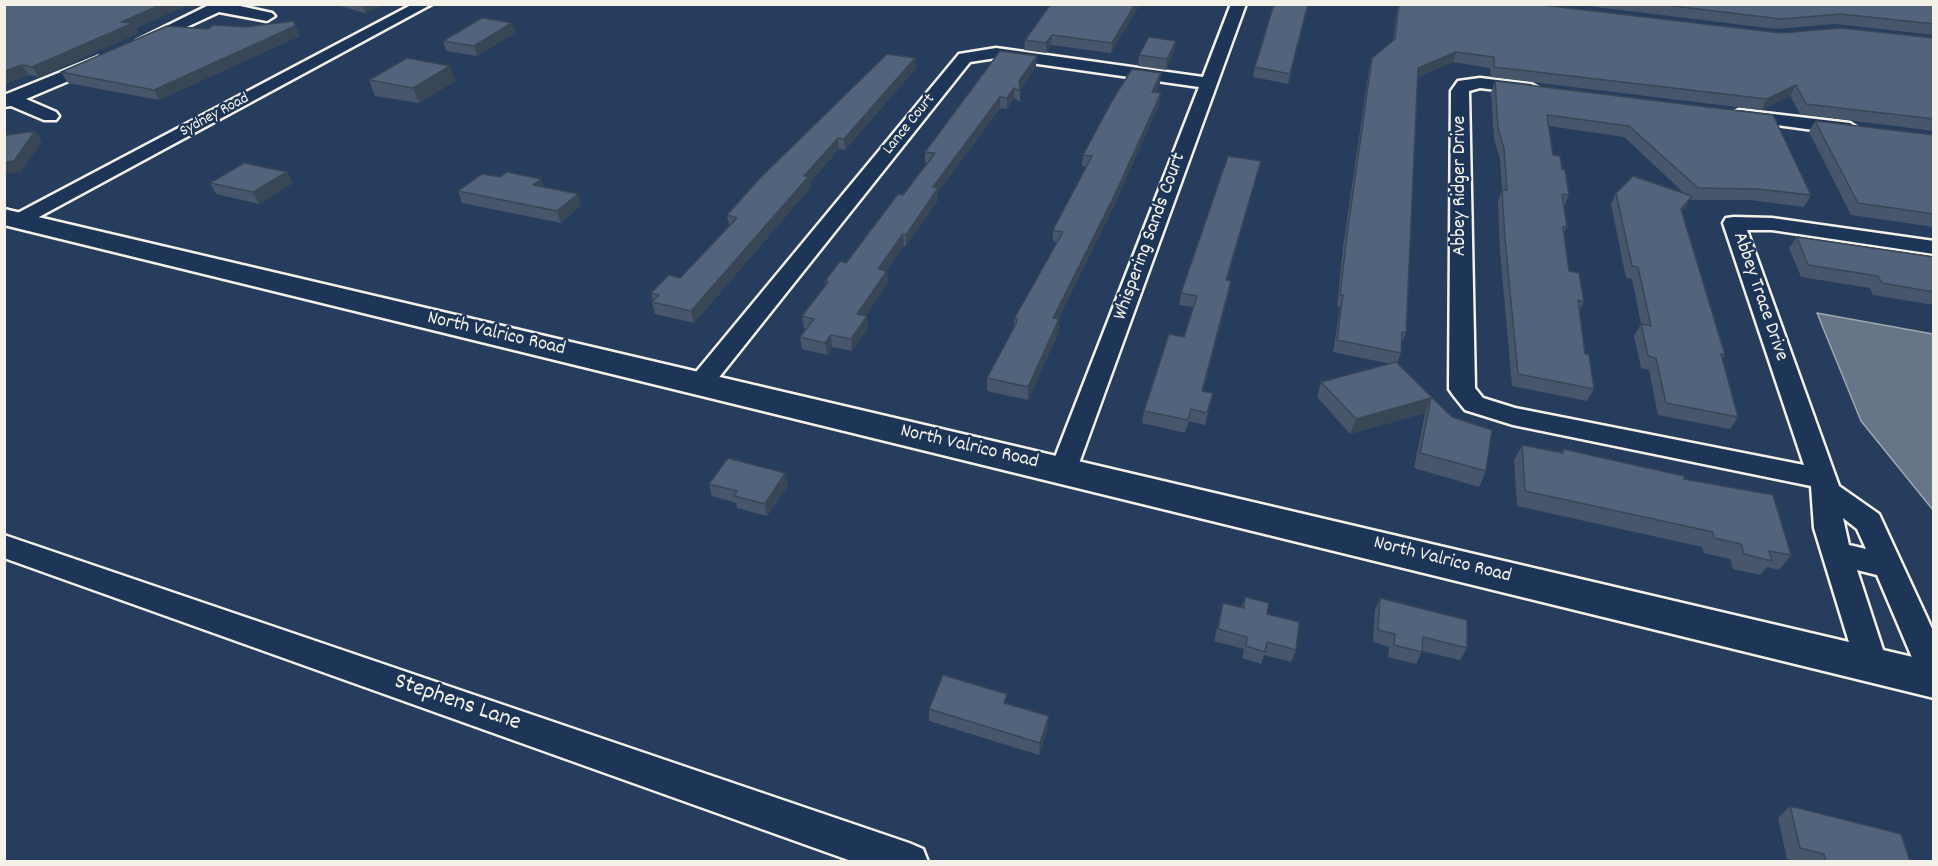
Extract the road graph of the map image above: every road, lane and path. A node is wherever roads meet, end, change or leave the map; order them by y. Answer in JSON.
{"nodes":[{"id":1,"x":425,"y":4,"type":"edge"},
{"id":2,"x":1239,"y":4,"type":"edge"},
{"id":3,"x":221,"y":6,"type":"edge"},
{"id":4,"x":267,"y":15,"type":"dead end"},
{"id":5,"x":132,"y":46,"type":"edge"},
{"id":6,"x":110,"y":56,"type":"edge"},
{"id":7,"x":1209,"y":83,"type":"junction"},
{"id":8,"x":1550,"y":92,"type":"edge"},
{"id":9,"x":9,"y":101,"type":"edge"},
{"id":10,"x":1713,"y":112,"type":"edge"},
{"id":11,"x":50,"y":116,"type":"dead end"},
{"id":12,"x":1875,"y":132,"type":"edge"},
{"id":13,"x":9,"y":222,"type":"edge"},
{"id":14,"x":1934,"y":248,"type":"edge"},
{"id":15,"x":700,"y":384,"type":"junction"},
{"id":16,"x":1064,"y":470,"type":"junction"},
{"id":17,"x":1823,"y":485,"type":"junction"},
{"id":18,"x":4,"y":546,"type":"edge"},
{"id":19,"x":1837,"y":554,"type":"junction"},
{"id":20,"x":1889,"y":566,"type":"junction"},
{"id":21,"x":1871,"y":665,"type":"junction"},
{"id":22,"x":1934,"y":671,"type":"edge"},
{"id":23,"x":1934,"y":680,"type":"edge"},
{"id":24,"x":909,"y":861,"type":"edge"}],
"edges":[{"from":1,"to":13,"type":"street","name":"Sydney Road"},
{"from":2,"to":7,"type":"street","name":"Whispering Sands Court"},
{"from":3,"to":4,"type":"street"},
{"from":3,"to":5,"type":"street"},
{"from":6,"to":9,"type":"street"},
{"from":7,"to":15,"type":"street","name":"Lance Court"},
{"from":7,"to":16,"type":"street","name":"Whispering Sands Court"},
{"from":8,"to":17,"type":"street","name":"Abbey Ridger Drive"},
{"from":9,"to":11,"type":"street"},
{"from":10,"to":12,"type":"street"},
{"from":13,"to":15,"type":"street","name":"North Valrico Road"},
{"from":14,"to":17,"type":"street","name":"Abbey Trace Drive"},
{"from":15,"to":16,"type":"street","name":"North Valrico Road"},
{"from":16,"to":21,"type":"street","name":"North Valrico Road"},
{"from":17,"to":19,"type":"street","name":"Abbey Trace Drive"},
{"from":17,"to":20,"type":"street"},
{"from":18,"to":24,"type":"street","name":"Stephens Lane"},
{"from":19,"to":20,"type":"street"},
{"from":19,"to":21,"type":"street","name":"Abbey Trace Drive"},
{"from":20,"to":22,"type":"street"},
{"from":21,"to":23,"type":"street","name":"North Valrico Road"}]}
